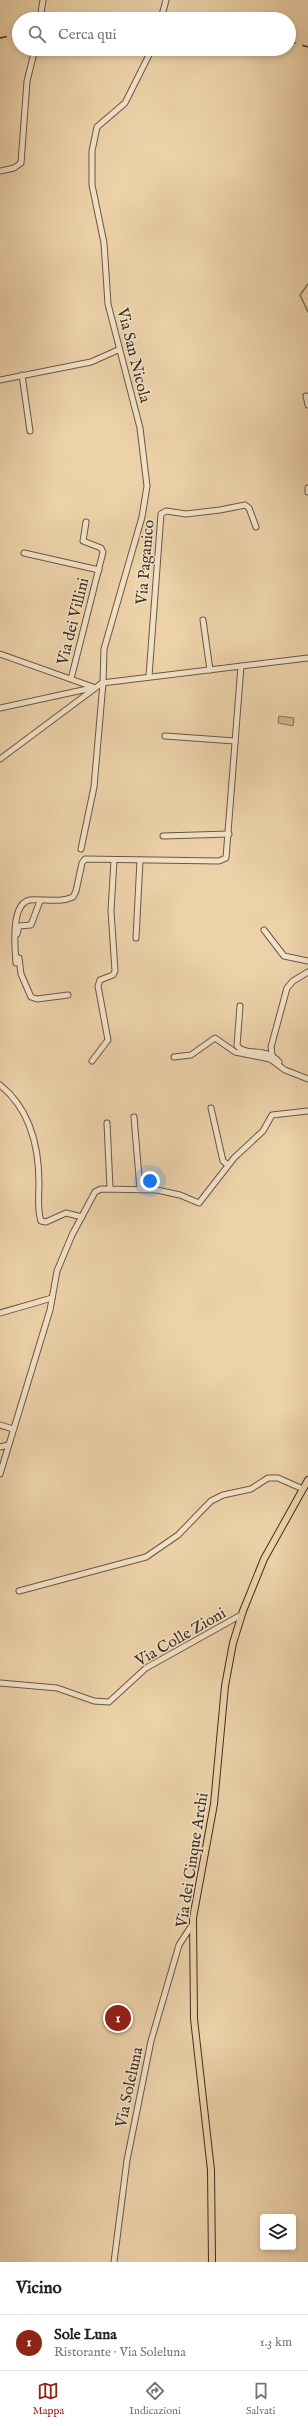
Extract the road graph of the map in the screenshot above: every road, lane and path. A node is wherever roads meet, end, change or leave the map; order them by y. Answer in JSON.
{"nodes":[{"id":1,"x":43,"y":0,"type":"edge"},
{"id":2,"x":166,"y":0,"type":"edge"},
{"id":3,"x":41,"y":12,"type":"edge"},
{"id":4,"x":163,"y":12,"type":"edge"},
{"id":5,"x":33,"y":56,"type":"edge"},
{"id":6,"x":148,"y":56,"type":"edge"},
{"id":7,"x":0,"y":171,"type":"edge"},
{"id":8,"x":118,"y":350,"type":"junction"},
{"id":9,"x":22,"y":375,"type":"junction"},
{"id":10,"x":0,"y":380,"type":"edge"},
{"id":11,"x":306,"y":396,"type":"dead end"},
{"id":12,"x":308,"y":405,"type":"edge"},
{"id":13,"x":30,"y":431,"type":"dead end"},
{"id":14,"x":308,"y":488,"type":"edge"},
{"id":15,"x":308,"y":492,"type":"edge"},
{"id":16,"x":86,"y":522,"type":"dead end"},
{"id":17,"x":256,"y":527,"type":"dead end"},
{"id":18,"x":24,"y":553,"type":"dead end"},
{"id":19,"x":99,"y":570,"type":"junction"},
{"id":20,"x":203,"y":620,"type":"dead end"},
{"id":21,"x":0,"y":654,"type":"edge"},
{"id":22,"x":308,"y":658,"type":"edge"},
{"id":23,"x":241,"y":666,"type":"junction"},
{"id":24,"x":210,"y":670,"type":"junction"},
{"id":25,"x":149,"y":676,"type":"junction"},
{"id":26,"x":71,"y":679,"type":"junction"},
{"id":27,"x":103,"y":682,"type":"junction"},
{"id":28,"x":93,"y":687,"type":"junction"},
{"id":29,"x":0,"y":708,"type":"edge"},
{"id":30,"x":165,"y":736,"type":"dead end"},
{"id":31,"x":235,"y":741,"type":"junction"},
{"id":32,"x":0,"y":759,"type":"edge"},
{"id":33,"x":228,"y":834,"type":"junction"},
{"id":34,"x":163,"y":836,"type":"dead end"},
{"id":35,"x":81,"y":849,"type":"dead end"},
{"id":36,"x":114,"y":860,"type":"junction"},
{"id":37,"x":140,"y":860,"type":"junction"},
{"id":38,"x":40,"y":901,"type":"junction"},
{"id":39,"x":264,"y":930,"type":"dead end"},
{"id":40,"x":136,"y":938,"type":"dead end"},
{"id":41,"x":308,"y":961,"type":"edge"},
{"id":42,"x":16,"y":963,"type":"dead end"},
{"id":43,"x":308,"y":972,"type":"edge"},
{"id":44,"x":68,"y":994,"type":"dead end"},
{"id":45,"x":240,"y":1006,"type":"dead end"},
{"id":46,"x":272,"y":1054,"type":"junction"},
{"id":47,"x":174,"y":1057,"type":"dead end"},
{"id":48,"x":92,"y":1061,"type":"dead end"},
{"id":49,"x":290,"y":1072,"type":"junction"},
{"id":50,"x":308,"y":1079,"type":"edge"},
{"id":51,"x":0,"y":1085,"type":"edge"},
{"id":52,"x":211,"y":1108,"type":"dead end"},
{"id":53,"x":308,"y":1111,"type":"edge"},
{"id":54,"x":134,"y":1117,"type":"dead end"},
{"id":55,"x":107,"y":1123,"type":"dead end"},
{"id":56,"x":228,"y":1165,"type":"junction"},
{"id":57,"x":110,"y":1188,"type":"junction"},
{"id":58,"x":140,"y":1189,"type":"junction"},
{"id":59,"x":82,"y":1217,"type":"junction"},
{"id":60,"x":52,"y":1298,"type":"junction"},
{"id":61,"x":0,"y":1313,"type":"edge"},
{"id":62,"x":0,"y":1425,"type":"edge"},
{"id":63,"x":13,"y":1429,"type":"junction"},
{"id":64,"x":8,"y":1445,"type":"junction"},
{"id":65,"x":0,"y":1447,"type":"edge"},
{"id":66,"x":0,"y":1474,"type":"edge"},
{"id":67,"x":308,"y":1480,"type":"edge"},
{"id":68,"x":302,"y":1490,"type":"junction"},
{"id":69,"x":19,"y":1591,"type":"dead end"},
{"id":70,"x":241,"y":1615,"type":"junction"},
{"id":71,"x":0,"y":1683,"type":"edge"},
{"id":72,"x":192,"y":1925,"type":"junction"},
{"id":73,"x":114,"y":2262,"type":"edge"},
{"id":74,"x":212,"y":2262,"type":"edge"}],
"edges":[{"from":1,"to":3,"type":"street"},
{"from":2,"to":4,"type":"street"},
{"from":5,"to":7,"type":"street"},
{"from":6,"to":8,"type":"street","name":"Via San Nicola"},
{"from":8,"to":9,"type":"street"},
{"from":8,"to":27,"type":"street","name":"Via San Nicola"},
{"from":9,"to":10,"type":"street"},
{"from":9,"to":13,"type":"street"},
{"from":11,"to":12,"type":"street"},
{"from":14,"to":15,"type":"street"},
{"from":16,"to":19,"type":"street","name":"Via dei Villini"},
{"from":17,"to":25,"type":"street","name":"Via Paganico"},
{"from":18,"to":19,"type":"street","name":"Via dei Villini"},
{"from":19,"to":26,"type":"street","name":"Via dei Villini"},
{"from":20,"to":24,"type":"street"},
{"from":21,"to":26,"type":"street"},
{"from":22,"to":23,"type":"street"},
{"from":23,"to":24,"type":"street"},
{"from":23,"to":31,"type":"street"},
{"from":24,"to":25,"type":"street"},
{"from":25,"to":27,"type":"street"},
{"from":26,"to":28,"type":"street"},
{"from":27,"to":28,"type":"street"},
{"from":27,"to":35,"type":"street"},
{"from":28,"to":29,"type":"street"},
{"from":28,"to":32,"type":"street"},
{"from":30,"to":31,"type":"street"},
{"from":31,"to":33,"type":"street"},
{"from":33,"to":34,"type":"street"},
{"from":33,"to":37,"type":"street"},
{"from":36,"to":37,"type":"street"},
{"from":36,"to":38,"type":"street"},
{"from":36,"to":48,"type":"street"},
{"from":37,"to":40,"type":"street"},
{"from":38,"to":42,"type":"street"},
{"from":38,"to":44,"type":"street"},
{"from":39,"to":41,"type":"street"},
{"from":43,"to":46,"type":"street"},
{"from":45,"to":46,"type":"street"},
{"from":46,"to":49,"type":"street"},
{"from":47,"to":49,"type":"street"},
{"from":49,"to":50,"type":"street"},
{"from":51,"to":59,"type":"street"},
{"from":52,"to":56,"type":"street"},
{"from":53,"to":56,"type":"street"},
{"from":54,"to":58,"type":"street"},
{"from":55,"to":57,"type":"street"},
{"from":56,"to":58,"type":"street"},
{"from":57,"to":58,"type":"street"},
{"from":57,"to":59,"type":"street"},
{"from":59,"to":60,"type":"street"},
{"from":60,"to":61,"type":"street"},
{"from":60,"to":63,"type":"street"},
{"from":62,"to":63,"type":"street"},
{"from":63,"to":64,"type":"street"},
{"from":64,"to":65,"type":"street"},
{"from":64,"to":66,"type":"street"},
{"from":67,"to":68,"type":"main road","name":"Via dei Cinque Archi"},
{"from":68,"to":69,"type":"street"},
{"from":68,"to":70,"type":"main road","name":"Via dei Cinque Archi"},
{"from":70,"to":71,"type":"street","name":"Via Colle Zioni"},
{"from":70,"to":72,"type":"main road","name":"Via dei Cinque Archi"},
{"from":72,"to":73,"type":"street","name":"Via Soleluna"},
{"from":72,"to":74,"type":"main road","name":"Via dei Cinque Archi"}]}
